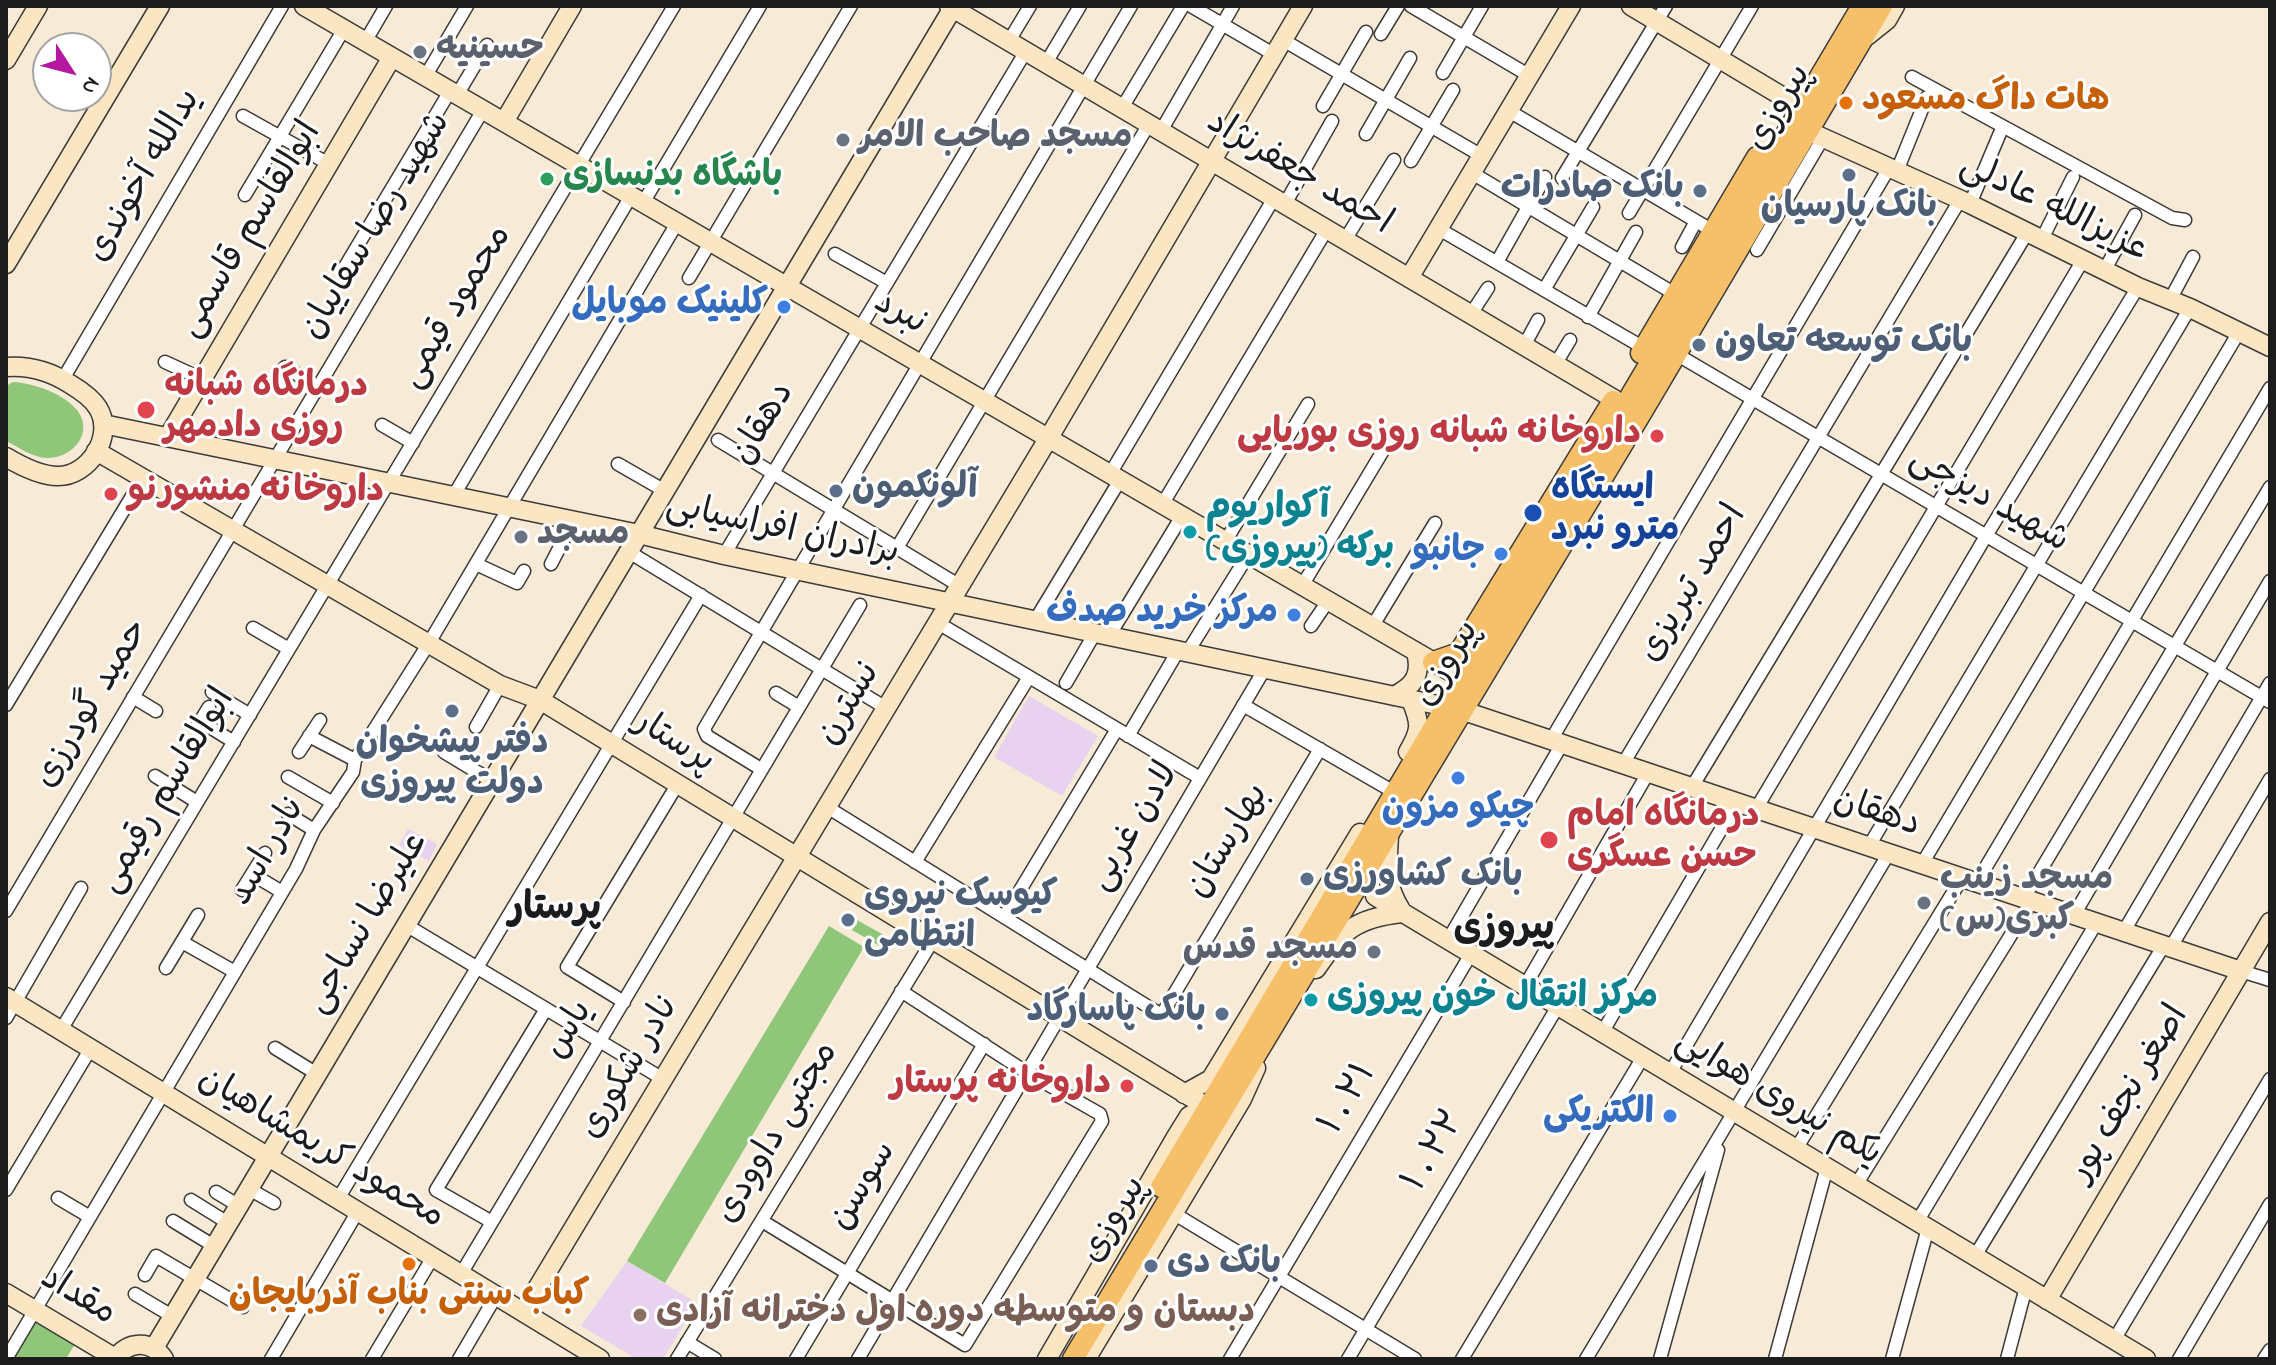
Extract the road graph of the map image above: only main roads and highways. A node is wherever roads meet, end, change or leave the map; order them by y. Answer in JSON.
{"nodes":[{"id":1,"x":1848,"y":6,"type":"edge"},
{"id":2,"x":1862,"y":6,"type":"edge"},
{"id":3,"x":1882,"y":6,"type":"edge"},
{"id":4,"x":1804,"y":123,"type":"junction"},
{"id":5,"x":1757,"y":200,"type":"junction"},
{"id":6,"x":1620,"y":403,"type":"junction"},
{"id":7,"x":1561,"y":486,"type":"junction"},
{"id":8,"x":1564,"y":510,"type":"junction"},
{"id":9,"x":1544,"y":544,"type":"junction"},
{"id":10,"x":1520,"y":554,"type":"junction"},
{"id":11,"x":1424,"y":657,"type":"road end"},
{"id":12,"x":1454,"y":709,"type":"junction"},
{"id":13,"x":1213,"y":1111,"type":"junction"},
{"id":14,"x":1059,"y":1359,"type":"edge"},
{"id":15,"x":1073,"y":1359,"type":"edge"}],
"edges":[{"from":1,"to":4,"type":"main road"},
{"from":2,"to":4,"type":"main road","name":"پیروزی"},
{"from":3,"to":4,"type":"main road","name":"پیروزی"},
{"from":4,"to":5,"type":"main road","name":"پیروزی"},
{"from":4,"to":6,"type":"main road"},
{"from":5,"to":6,"type":"main road","name":"پیروزی"},
{"from":5,"to":12,"type":"main road","name":"پیروزی"},
{"from":6,"to":7,"type":"main road"},
{"from":6,"to":8,"type":"main road","name":"پیروزی"},
{"from":7,"to":8,"type":"main road"},
{"from":7,"to":10,"type":"main road"},
{"from":8,"to":9,"type":"main road","name":"پیروزی"},
{"from":9,"to":10,"type":"main road"},
{"from":9,"to":12,"type":"main road","name":"پیروزی"},
{"from":10,"to":11,"type":"main road"},
{"from":12,"to":13,"type":"main road","name":"پیروزی"},
{"from":12,"to":13,"type":"main road","name":"پیروزی"},
{"from":13,"to":14,"type":"main road","name":"پیروزی"},
{"from":13,"to":15,"type":"main road","name":"پیروزی"}]}
